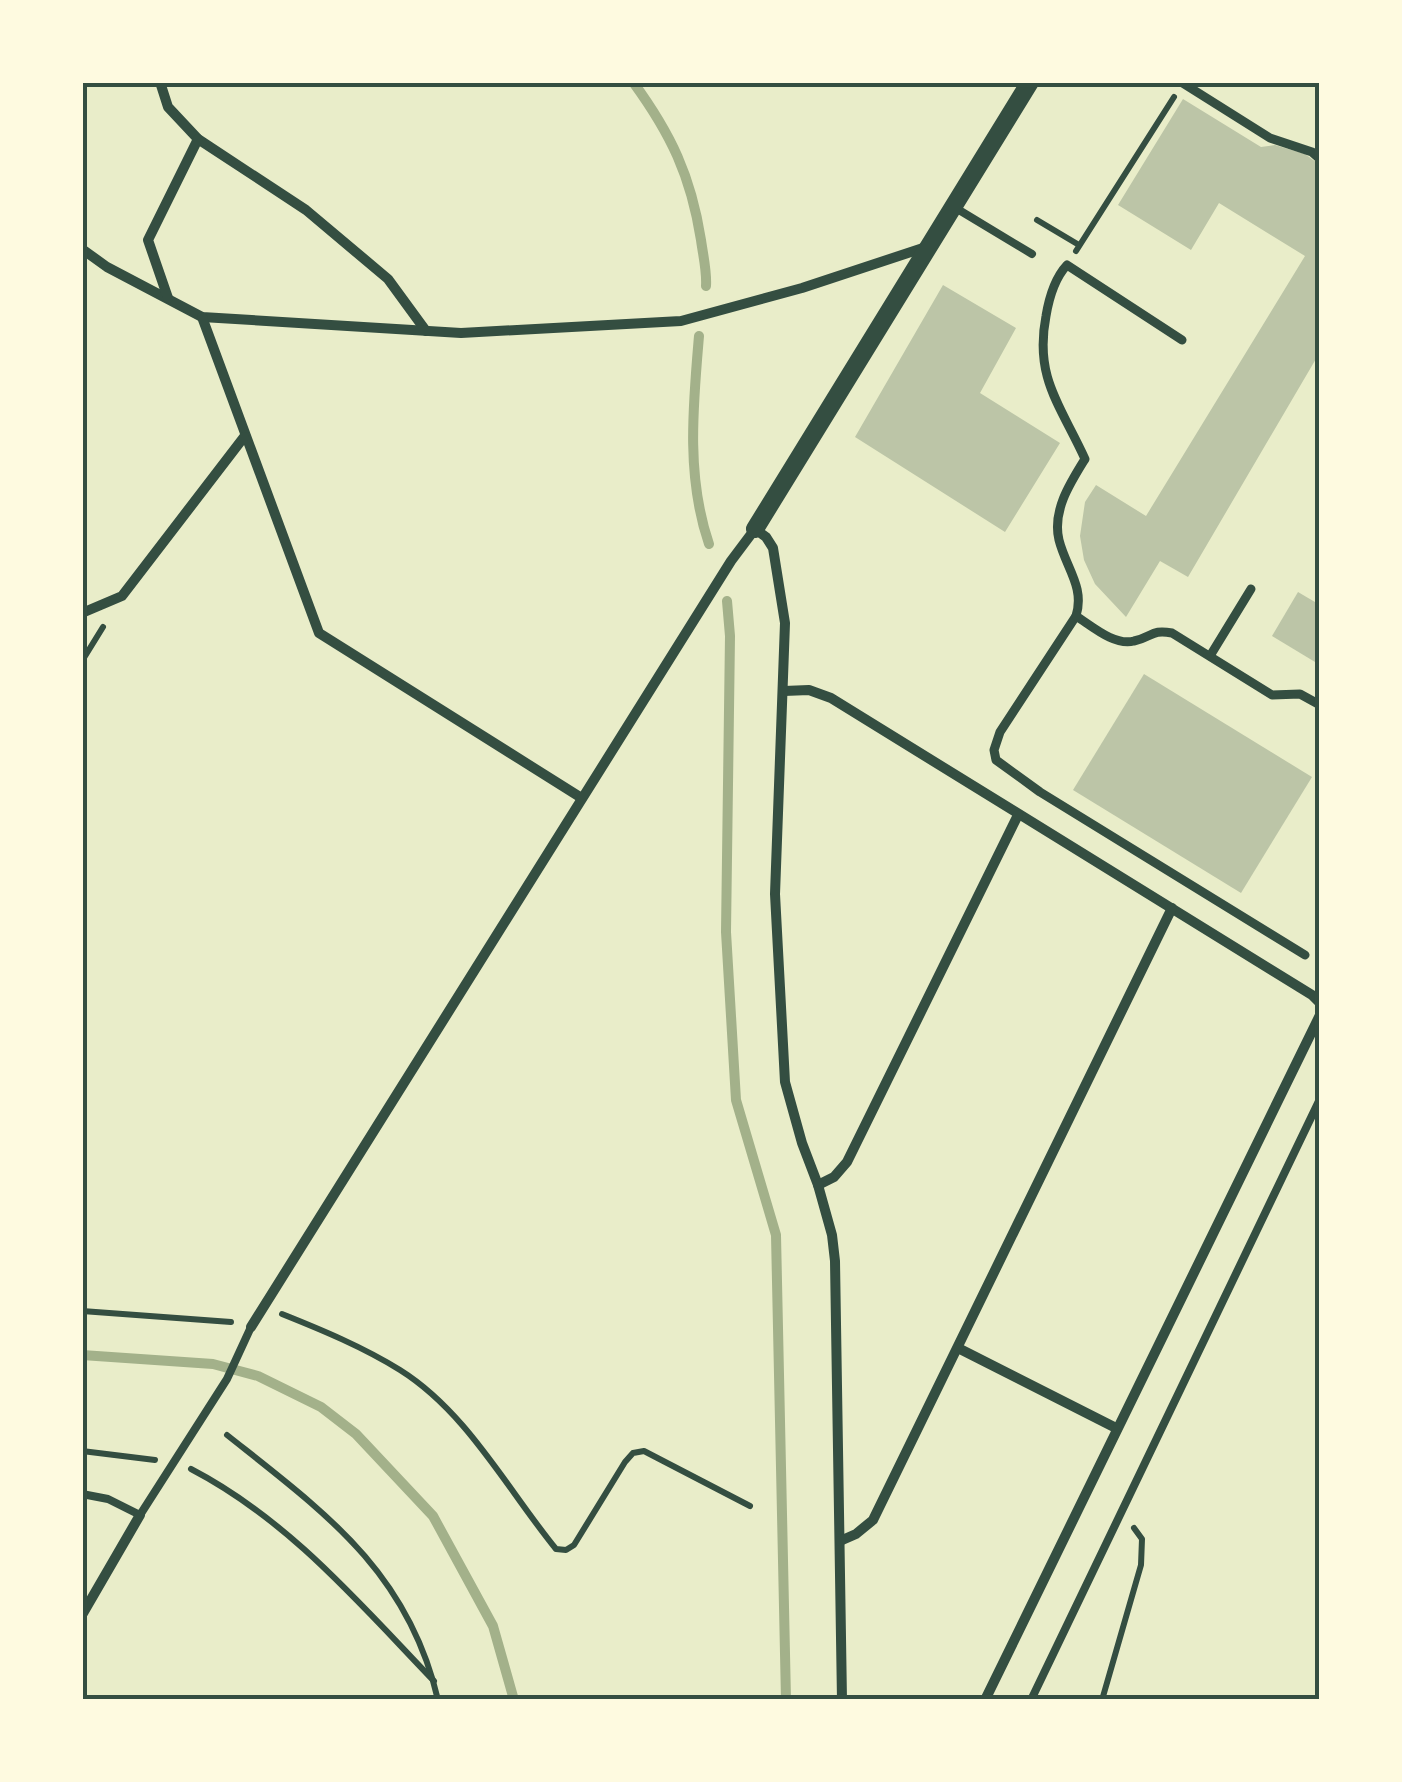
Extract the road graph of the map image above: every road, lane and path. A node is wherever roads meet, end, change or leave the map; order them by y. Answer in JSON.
{"nodes":[{"id":1,"x":160,"y":82,"type":"edge"},
{"id":2,"x":1030,"y":82,"type":"edge"},
{"id":3,"x":1182,"y":83,"type":"edge"},
{"id":4,"x":198,"y":139,"type":"junction"},
{"id":5,"x":1320,"y":159,"type":"edge"},
{"id":6,"x":952,"y":206,"type":"junction"},
{"id":7,"x":1037,"y":220,"type":"dead end"},
{"id":8,"x":1080,"y":246,"type":"junction"},
{"id":9,"x":927,"y":247,"type":"junction"},
{"id":10,"x":82,"y":249,"type":"edge"},
{"id":11,"x":1032,"y":254,"type":"dead end"},
{"id":12,"x":1067,"y":265,"type":"junction"},
{"id":13,"x":168,"y":299,"type":"junction"},
{"id":14,"x":202,"y":318,"type":"junction"},
{"id":15,"x":426,"y":331,"type":"junction"},
{"id":16,"x":1182,"y":340,"type":"dead end"},
{"id":17,"x":244,"y":437,"type":"junction"},
{"id":18,"x":755,"y":529,"type":"junction"},
{"id":19,"x":1251,"y":589,"type":"dead end"},
{"id":20,"x":82,"y":613,"type":"edge"},
{"id":21,"x":1076,"y":616,"type":"junction"},
{"id":22,"x":1210,"y":656,"type":"junction"},
{"id":23,"x":784,"y":691,"type":"junction"},
{"id":24,"x":1320,"y":705,"type":"edge"},
{"id":25,"x":580,"y":797,"type":"junction"},
{"id":26,"x":1018,"y":815,"type":"junction"},
{"id":27,"x":1172,"y":908,"type":"junction"},
{"id":28,"x":1306,"y":955,"type":"dead end"},
{"id":29,"x":1320,"y":1002,"type":"edge"},
{"id":30,"x":1320,"y":1014,"type":"edge"},
{"id":31,"x":1320,"y":1098,"type":"edge"},
{"id":32,"x":818,"y":1185,"type":"junction"},
{"id":33,"x":265,"y":1306,"type":"junction"},
{"id":34,"x":82,"y":1311,"type":"edge"},
{"id":35,"x":251,"y":1327,"type":"junction"},
{"id":36,"x":958,"y":1348,"type":"junction"},
{"id":37,"x":1116,"y":1428,"type":"junction"},
{"id":38,"x":227,"y":1435,"type":"dead end"},
{"id":39,"x":82,"y":1451,"type":"edge"},
{"id":40,"x":176,"y":1462,"type":"junction"},
{"id":41,"x":82,"y":1494,"type":"edge"},
{"id":42,"x":750,"y":1506,"type":"dead end"},
{"id":43,"x":1122,"y":1512,"type":"junction"},
{"id":44,"x":140,"y":1515,"type":"junction"},
{"id":45,"x":840,"y":1542,"type":"junction"},
{"id":46,"x":82,"y":1615,"type":"edge"},
{"id":47,"x":434,"y":1681,"type":"junction"},
{"id":48,"x":438,"y":1700,"type":"edge"},
{"id":49,"x":842,"y":1700,"type":"edge"},
{"id":50,"x":985,"y":1700,"type":"edge"},
{"id":51,"x":1031,"y":1700,"type":"edge"},
{"id":52,"x":1102,"y":1700,"type":"edge"}],
"edges":[{"from":1,"to":4,"type":"street"},
{"from":2,"to":6,"type":"street"},
{"from":3,"to":5,"type":"street"},
{"from":3,"to":8,"type":"path"},
{"from":4,"to":13,"type":"street"},
{"from":4,"to":15,"type":"street"},
{"from":6,"to":9,"type":"street"},
{"from":6,"to":11,"type":"lane"},
{"from":7,"to":8,"type":"path"},
{"from":8,"to":12,"type":"path"},
{"from":9,"to":15,"type":"street"},
{"from":9,"to":18,"type":"street"},
{"from":10,"to":13,"type":"street"},
{"from":12,"to":16,"type":"street"},
{"from":12,"to":21,"type":"street"},
{"from":13,"to":14,"type":"street"},
{"from":14,"to":15,"type":"street"},
{"from":14,"to":17,"type":"street"},
{"from":17,"to":20,"type":"street"},
{"from":17,"to":25,"type":"street"},
{"from":18,"to":23,"type":"street"},
{"from":18,"to":25,"type":"street"},
{"from":19,"to":22,"type":"street"},
{"from":21,"to":22,"type":"street"},
{"from":21,"to":28,"type":"street"},
{"from":22,"to":24,"type":"street"},
{"from":23,"to":26,"type":"street"},
{"from":23,"to":32,"type":"street"},
{"from":25,"to":33,"type":"street"},
{"from":26,"to":27,"type":"street"},
{"from":26,"to":32,"type":"street"},
{"from":27,"to":29,"type":"street"},
{"from":27,"to":36,"type":"street"},
{"from":30,"to":37,"type":"street"},
{"from":31,"to":43,"type":"lane"},
{"from":32,"to":45,"type":"street"},
{"from":33,"to":35,"type":"street"},
{"from":33,"to":42,"type":"path"},
{"from":34,"to":35,"type":"path"},
{"from":35,"to":40,"type":"lane"},
{"from":36,"to":37,"type":"street"},
{"from":36,"to":45,"type":"street"},
{"from":37,"to":50,"type":"street"},
{"from":38,"to":47,"type":"path"},
{"from":39,"to":40,"type":"path"},
{"from":40,"to":44,"type":"lane"},
{"from":40,"to":47,"type":"path"},
{"from":41,"to":44,"type":"lane"},
{"from":43,"to":51,"type":"lane"},
{"from":43,"to":52,"type":"path"},
{"from":44,"to":46,"type":"street"},
{"from":45,"to":49,"type":"street"},
{"from":47,"to":48,"type":"path"}]}
